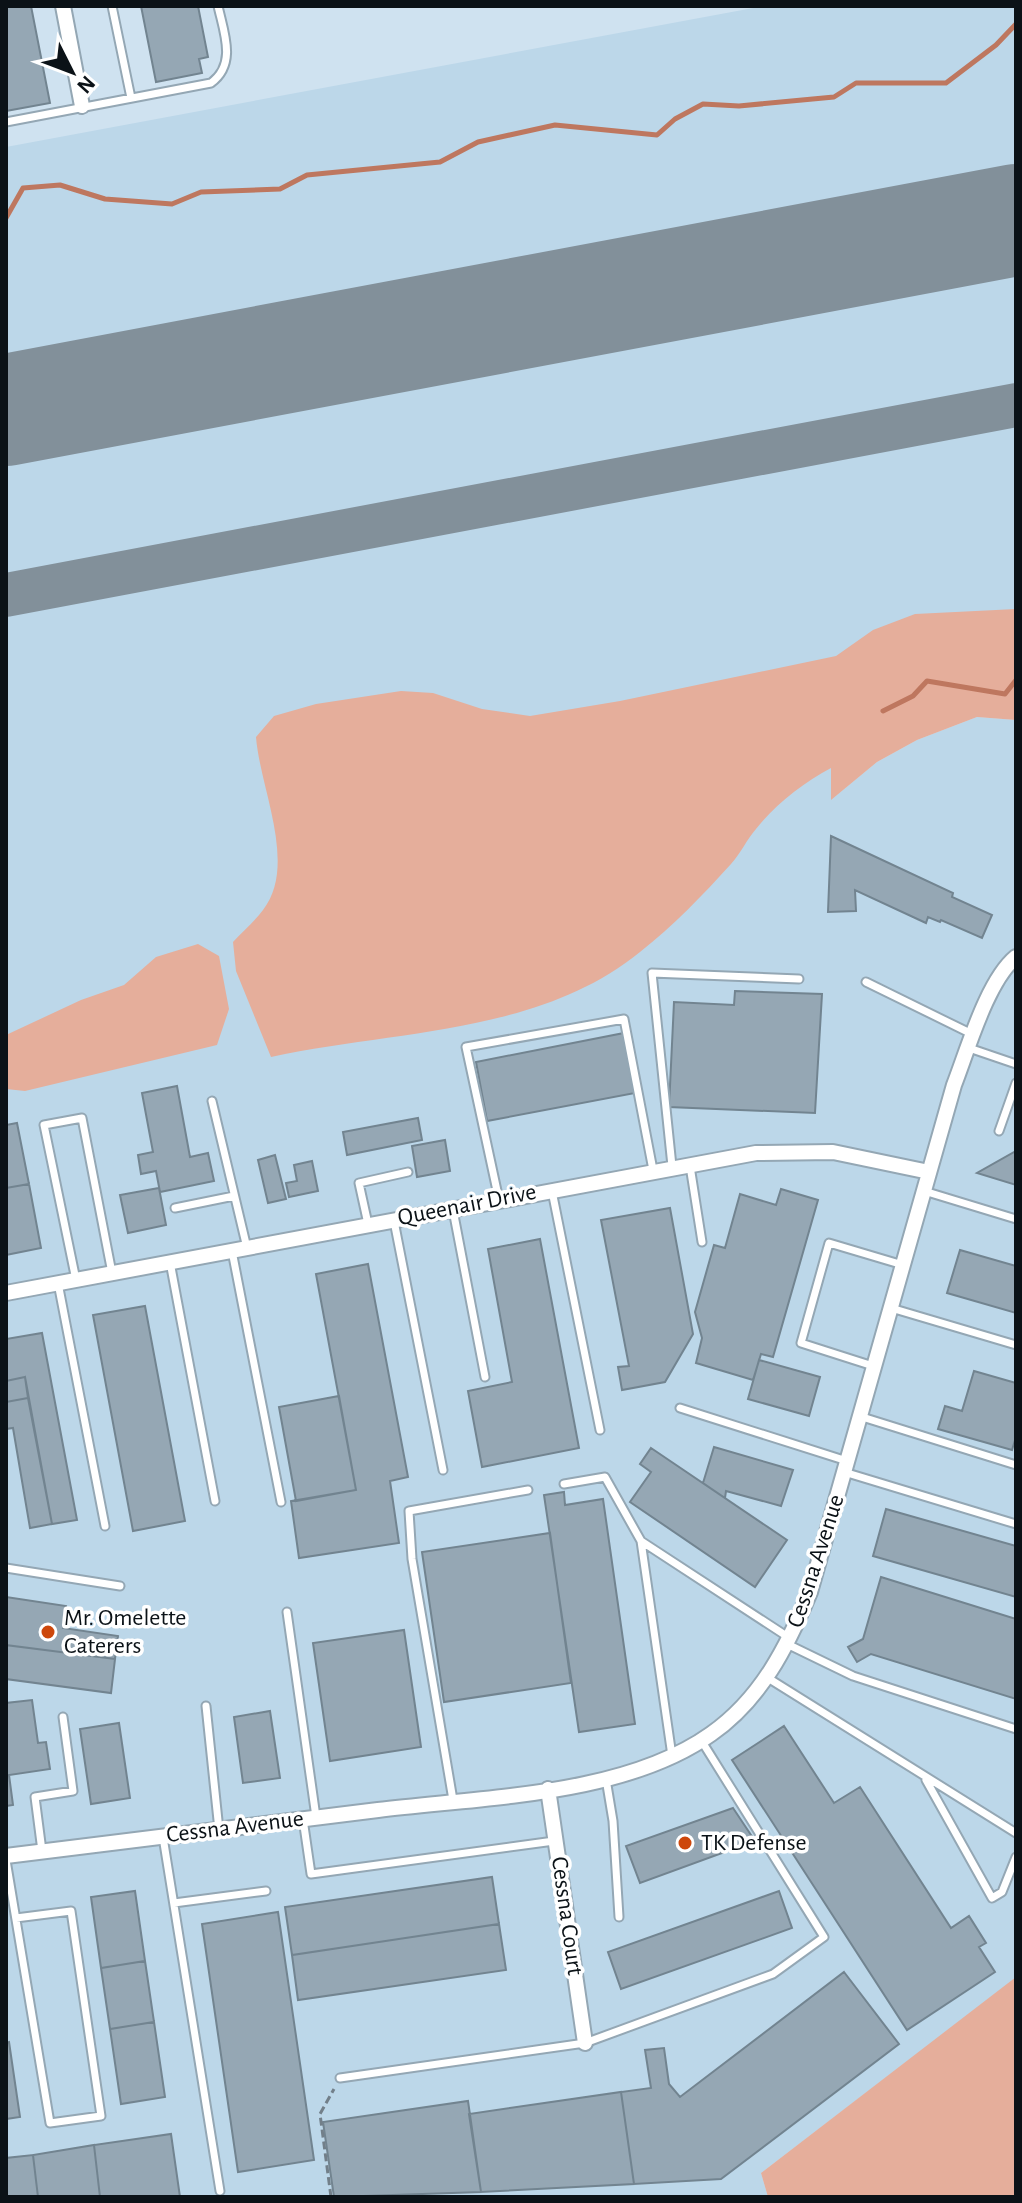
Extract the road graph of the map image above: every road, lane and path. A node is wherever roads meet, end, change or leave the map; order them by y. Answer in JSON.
{"nodes":[{"id":1,"x":63,"y":6,"type":"edge"},
{"id":2,"x":112,"y":6,"type":"edge"},
{"id":3,"x":218,"y":6,"type":"edge"},
{"id":4,"x":131,"y":98,"type":"junction"},
{"id":5,"x":82,"y":106,"type":"junction"},
{"id":6,"x":6,"y":122,"type":"edge"},
{"id":7,"x":1016,"y":957,"type":"edge"},
{"id":8,"x":799,"y":979,"type":"dead end"},
{"id":9,"x":866,"y":982,"type":"dead end"},
{"id":10,"x":972,"y":1041,"type":"junction"},
{"id":11,"x":1016,"y":1064,"type":"edge"},
{"id":12,"x":1016,"y":1083,"type":"edge"},
{"id":13,"x":212,"y":1101,"type":"dead end"},
{"id":14,"x":999,"y":1131,"type":"dead end"},
{"id":15,"x":689,"y":1163,"type":"junction"},
{"id":16,"x":672,"y":1166,"type":"junction"},
{"id":17,"x":653,"y":1170,"type":"junction"},
{"id":18,"x":408,"y":1172,"type":"dead end"},
{"id":19,"x":929,"y":1172,"type":"junction"},
{"id":20,"x":552,"y":1189,"type":"junction"},
{"id":21,"x":924,"y":1191,"type":"junction"},
{"id":22,"x":234,"y":1196,"type":"junction"},
{"id":23,"x":499,"y":1200,"type":"junction"},
{"id":24,"x":175,"y":1208,"type":"dead end"},
{"id":25,"x":452,"y":1208,"type":"junction"},
{"id":26,"x":394,"y":1219,"type":"junction"},
{"id":27,"x":1016,"y":1219,"type":"edge"},
{"id":28,"x":368,"y":1224,"type":"junction"},
{"id":29,"x":702,"y":1242,"type":"dead end"},
{"id":30,"x":239,"y":1249,"type":"junction"},
{"id":31,"x":170,"y":1262,"type":"junction"},
{"id":32,"x":903,"y":1265,"type":"junction"},
{"id":33,"x":112,"y":1273,"type":"junction"},
{"id":34,"x":76,"y":1280,"type":"junction"},
{"id":35,"x":58,"y":1283,"type":"junction"},
{"id":36,"x":6,"y":1293,"type":"edge"},
{"id":37,"x":891,"y":1308,"type":"junction"},
{"id":38,"x":1016,"y":1345,"type":"edge"},
{"id":39,"x":873,"y":1366,"type":"junction"},
{"id":40,"x":485,"y":1377,"type":"dead end"},
{"id":41,"x":680,"y":1408,"type":"dead end"},
{"id":42,"x":859,"y":1416,"type":"junction"},
{"id":43,"x":600,"y":1430,"type":"dead end"},
{"id":44,"x":1016,"y":1465,"type":"edge"},
{"id":45,"x":846,"y":1466,"type":"junction"},
{"id":46,"x":443,"y":1470,"type":"dead end"},
{"id":47,"x":564,"y":1484,"type":"dead end"},
{"id":48,"x":528,"y":1490,"type":"dead end"},
{"id":49,"x":215,"y":1501,"type":"dead end"},
{"id":50,"x":281,"y":1502,"type":"dead end"},
{"id":51,"x":1016,"y":1524,"type":"edge"},
{"id":52,"x":105,"y":1526,"type":"dead end"},
{"id":53,"x":641,"y":1541,"type":"junction"},
{"id":54,"x":6,"y":1568,"type":"edge"},
{"id":55,"x":120,"y":1586,"type":"dead end"},
{"id":56,"x":287,"y":1612,"type":"dead end"},
{"id":57,"x":789,"y":1641,"type":"junction"},
{"id":58,"x":768,"y":1678,"type":"junction"},
{"id":59,"x":206,"y":1706,"type":"dead end"},
{"id":60,"x":63,"y":1717,"type":"dead end"},
{"id":61,"x":1016,"y":1729,"type":"edge"},
{"id":62,"x":701,"y":1740,"type":"junction"},
{"id":63,"x":672,"y":1756,"type":"junction"},
{"id":64,"x":606,"y":1777,"type":"junction"},
{"id":65,"x":925,"y":1778,"type":"junction"},
{"id":66,"x":548,"y":1789,"type":"junction"},
{"id":67,"x":453,"y":1800,"type":"junction"},
{"id":68,"x":310,"y":1818,"type":"junction"},
{"id":69,"x":219,"y":1830,"type":"junction"},
{"id":70,"x":1016,"y":1833,"type":"edge"},
{"id":71,"x":163,"y":1837,"type":"junction"},
{"id":72,"x":556,"y":1840,"type":"junction"},
{"id":73,"x":42,"y":1851,"type":"junction"},
{"id":74,"x":1016,"y":1857,"type":"edge"},
{"id":75,"x":6,"y":1858,"type":"edge"},
{"id":76,"x":266,"y":1891,"type":"dead end"},
{"id":77,"x":174,"y":1903,"type":"junction"},
{"id":78,"x":619,"y":1917,"type":"dead end"},
{"id":79,"x":16,"y":1918,"type":"junction"},
{"id":80,"x":585,"y":2043,"type":"junction"},
{"id":81,"x":340,"y":2078,"type":"joint"},
{"id":82,"x":220,"y":2191,"type":"dead end"},
{"id":83,"x":331,"y":2197,"type":"edge"}],
"edges":[{"from":1,"to":5,"type":"street"},
{"from":2,"to":4,"type":"lane"},
{"from":3,"to":4,"type":"lane"},
{"from":4,"to":5,"type":"lane"},
{"from":5,"to":6,"type":"lane"},
{"from":7,"to":10,"type":"street","name":"Cessna Avenue"},
{"from":8,"to":16,"type":"lane"},
{"from":9,"to":10,"type":"lane"},
{"from":10,"to":11,"type":"lane"},
{"from":10,"to":19,"type":"street","name":"Cessna Avenue"},
{"from":12,"to":14,"type":"lane"},
{"from":13,"to":22,"type":"lane"},
{"from":15,"to":16,"type":"street","name":"Queenair Drive"},
{"from":15,"to":19,"type":"street","name":"Queenair Drive"},
{"from":15,"to":29,"type":"lane"},
{"from":16,"to":17,"type":"street","name":"Queenair Drive"},
{"from":17,"to":20,"type":"street","name":"Queenair Drive"},
{"from":17,"to":23,"type":"lane"},
{"from":18,"to":28,"type":"lane"},
{"from":19,"to":21,"type":"street","name":"Cessna Avenue"},
{"from":20,"to":23,"type":"street","name":"Queenair Drive"},
{"from":20,"to":43,"type":"lane"},
{"from":21,"to":27,"type":"lane"},
{"from":21,"to":32,"type":"street","name":"Cessna Avenue"},
{"from":22,"to":24,"type":"lane"},
{"from":22,"to":30,"type":"lane"},
{"from":23,"to":25,"type":"street","name":"Queenair Drive"},
{"from":25,"to":26,"type":"street","name":"Queenair Drive"},
{"from":25,"to":40,"type":"lane"},
{"from":26,"to":28,"type":"street","name":"Queenair Drive"},
{"from":26,"to":46,"type":"lane"},
{"from":28,"to":30,"type":"street","name":"Queenair Drive"},
{"from":30,"to":31,"type":"street","name":"Queenair Drive"},
{"from":30,"to":50,"type":"lane"},
{"from":31,"to":33,"type":"street","name":"Queenair Drive"},
{"from":31,"to":49,"type":"lane"},
{"from":32,"to":37,"type":"street","name":"Cessna Avenue"},
{"from":32,"to":39,"type":"lane"},
{"from":33,"to":34,"type":"street","name":"Queenair Drive"},
{"from":33,"to":34,"type":"lane"},
{"from":34,"to":35,"type":"street","name":"Queenair Drive"},
{"from":35,"to":36,"type":"street","name":"Queenair Drive"},
{"from":35,"to":52,"type":"lane"},
{"from":37,"to":38,"type":"lane"},
{"from":37,"to":39,"type":"street","name":"Cessna Avenue"},
{"from":39,"to":42,"type":"street","name":"Cessna Avenue"},
{"from":41,"to":45,"type":"lane"},
{"from":42,"to":44,"type":"lane"},
{"from":42,"to":45,"type":"street","name":"Cessna Avenue"},
{"from":45,"to":51,"type":"lane"},
{"from":45,"to":57,"type":"street","name":"Cessna Avenue"},
{"from":47,"to":53,"type":"lane"},
{"from":48,"to":67,"type":"lane"},
{"from":53,"to":57,"type":"lane"},
{"from":53,"to":63,"type":"lane"},
{"from":54,"to":55,"type":"lane"},
{"from":56,"to":68,"type":"lane"},
{"from":57,"to":58,"type":"street","name":"Cessna Avenue"},
{"from":57,"to":61,"type":"lane"},
{"from":58,"to":62,"type":"street","name":"Cessna Avenue"},
{"from":58,"to":65,"type":"lane"},
{"from":59,"to":69,"type":"lane"},
{"from":60,"to":73,"type":"lane"},
{"from":62,"to":63,"type":"street","name":"Cessna Avenue"},
{"from":62,"to":80,"type":"lane"},
{"from":63,"to":64,"type":"street","name":"Cessna Avenue"},
{"from":64,"to":66,"type":"street","name":"Cessna Avenue"},
{"from":64,"to":78,"type":"lane"},
{"from":65,"to":70,"type":"lane"},
{"from":65,"to":74,"type":"lane"},
{"from":66,"to":67,"type":"street","name":"Cessna Avenue"},
{"from":66,"to":72,"type":"street","name":"Cessna Court"},
{"from":67,"to":68,"type":"street","name":"Cessna Avenue"},
{"from":68,"to":69,"type":"street","name":"Cessna Avenue"},
{"from":68,"to":72,"type":"lane"},
{"from":69,"to":71,"type":"street","name":"Cessna Avenue"},
{"from":71,"to":73,"type":"street","name":"Cessna Avenue"},
{"from":71,"to":77,"type":"lane"},
{"from":72,"to":80,"type":"street","name":"Cessna Court"},
{"from":73,"to":75,"type":"street","name":"Cessna Avenue"},
{"from":75,"to":79,"type":"lane"},
{"from":76,"to":77,"type":"lane"},
{"from":77,"to":82,"type":"lane"},
{"from":79,"to":79,"type":"lane"},
{"from":80,"to":81,"type":"lane"},
{"from":81,"to":83,"type":"path"}]}
